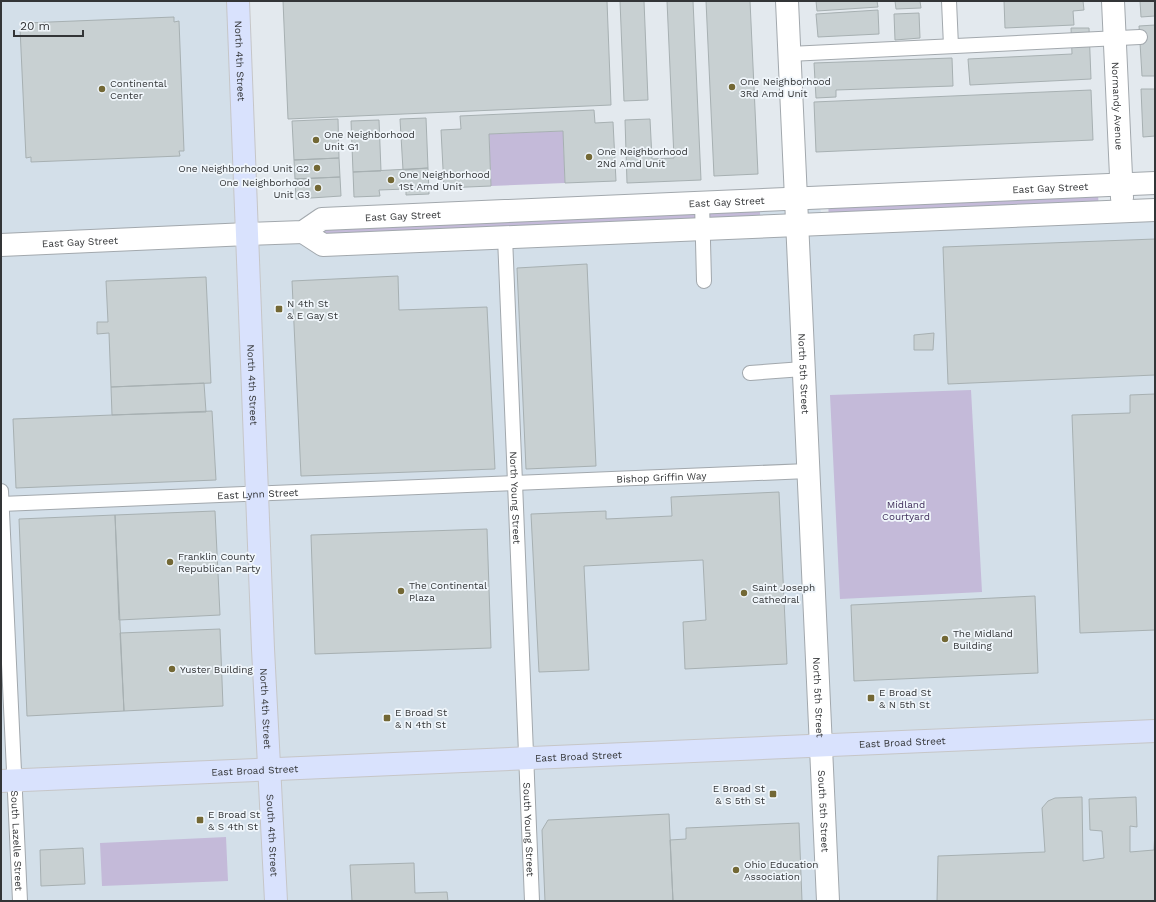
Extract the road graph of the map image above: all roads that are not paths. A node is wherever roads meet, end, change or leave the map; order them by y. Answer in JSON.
{"nodes":[{"id":1,"x":238,"y":1,"type":"edge"},
{"id":2,"x":787,"y":1,"type":"edge"},
{"id":3,"x":949,"y":1,"type":"edge"},
{"id":4,"x":1113,"y":1,"type":"edge"},
{"id":5,"x":1140,"y":37,"type":"dead end"},
{"id":6,"x":1114,"y":38,"type":"junction"},
{"id":7,"x":951,"y":46,"type":"junction"},
{"id":8,"x":789,"y":54,"type":"junction"},
{"id":9,"x":1155,"y":183,"type":"edge"},
{"id":10,"x":1121,"y":184,"type":"junction"},
{"id":11,"x":796,"y":199,"type":"junction"},
{"id":12,"x":702,"y":202,"type":"junction"},
{"id":13,"x":1155,"y":210,"type":"edge"},
{"id":14,"x":1123,"y":212,"type":"junction"},
{"id":15,"x":797,"y":225,"type":"junction"},
{"id":16,"x":702,"y":229,"type":"junction"},
{"id":17,"x":303,"y":232,"type":"junction"},
{"id":18,"x":248,"y":234,"type":"junction"},
{"id":19,"x":504,"y":237,"type":"junction"},
{"id":20,"x":1,"y":245,"type":"edge"},
{"id":21,"x":704,"y":281,"type":"dead end"},
{"id":22,"x":803,"y":369,"type":"junction"},
{"id":23,"x":750,"y":373,"type":"dead end"},
{"id":24,"x":808,"y":471,"type":"junction"},
{"id":25,"x":515,"y":483,"type":"junction"},
{"id":26,"x":257,"y":494,"type":"junction"},
{"id":27,"x":1,"y":500,"type":"edge"},
{"id":28,"x":1155,"y":732,"type":"edge"},
{"id":29,"x":820,"y":746,"type":"junction"},
{"id":30,"x":526,"y":758,"type":"junction"},
{"id":31,"x":271,"y":769,"type":"junction"},
{"id":32,"x":7,"y":781,"type":"edge"},
{"id":33,"x":20,"y":901,"type":"edge"},
{"id":34,"x":276,"y":901,"type":"edge"},
{"id":35,"x":532,"y":901,"type":"edge"},
{"id":36,"x":828,"y":901,"type":"edge"}],
"edges":[{"from":1,"to":18,"type":"main road","name":"North 4th Street"},
{"from":2,"to":8,"type":"street","name":"North 5th Street"},
{"from":3,"to":7,"type":"lane"},
{"from":4,"to":6,"type":"street","name":"Normandy Avenue"},
{"from":5,"to":6,"type":"lane"},
{"from":6,"to":7,"type":"lane"},
{"from":6,"to":10,"type":"street","name":"Normandy Avenue"},
{"from":7,"to":8,"type":"lane"},
{"from":8,"to":11,"type":"street","name":"North 5th Street"},
{"from":9,"to":10,"type":"street","name":"East Gay Street"},
{"from":10,"to":11,"type":"street","name":"East Gay Street"},
{"from":10,"to":14,"type":"street","name":"Normandy Avenue"},
{"from":11,"to":12,"type":"street","name":"East Gay Street"},
{"from":11,"to":15,"type":"street","name":"North 5th Street"},
{"from":12,"to":16,"type":"lane"},
{"from":12,"to":17,"type":"street","name":"East Gay Street"},
{"from":13,"to":14,"type":"street"},
{"from":14,"to":15,"type":"street"},
{"from":15,"to":16,"type":"street"},
{"from":15,"to":22,"type":"street","name":"North 5th Street"},
{"from":16,"to":19,"type":"street"},
{"from":16,"to":21,"type":"lane"},
{"from":17,"to":18,"type":"street","name":"East Gay Street"},
{"from":17,"to":19,"type":"street"},
{"from":18,"to":20,"type":"street","name":"East Gay Street"},
{"from":18,"to":26,"type":"main road","name":"North 4th Street"},
{"from":19,"to":25,"type":"lane","name":"North Young Street"},
{"from":22,"to":23,"type":"lane"},
{"from":22,"to":24,"type":"street","name":"North 5th Street"},
{"from":24,"to":25,"type":"lane","name":"Bishop Griffin Way"},
{"from":24,"to":29,"type":"street","name":"North 5th Street"},
{"from":25,"to":26,"type":"lane","name":"East Lynn Street"},
{"from":25,"to":30,"type":"lane","name":"North Young Street"},
{"from":26,"to":27,"type":"lane","name":"East Lynn Street"},
{"from":26,"to":31,"type":"main road","name":"North 4th Street"},
{"from":27,"to":32,"type":"lane","name":"South Lazelle Street"},
{"from":28,"to":29,"type":"main road","name":"East Broad Street"},
{"from":29,"to":30,"type":"main road","name":"East Broad Street"},
{"from":29,"to":36,"type":"street","name":"South 5th Street"},
{"from":30,"to":31,"type":"main road","name":"East Broad Street"},
{"from":30,"to":35,"type":"lane","name":"South Young Street"},
{"from":31,"to":32,"type":"main road","name":"East Broad Street"},
{"from":31,"to":34,"type":"main road","name":"South 4th Street"},
{"from":32,"to":33,"type":"lane","name":"South Lazelle Street"}]}
